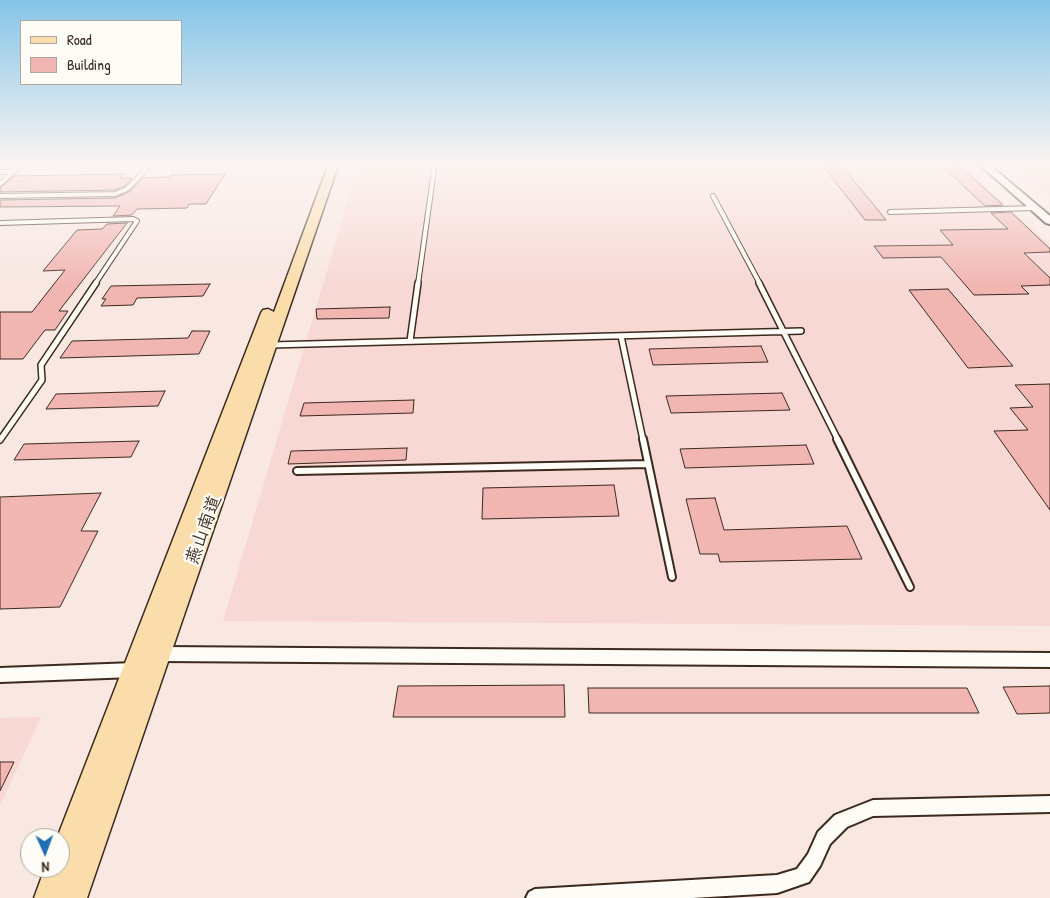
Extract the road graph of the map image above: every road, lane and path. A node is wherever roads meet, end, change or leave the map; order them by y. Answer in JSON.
{"nodes":[{"id":1,"x":309,"y":205,"type":"edge"},
{"id":2,"x":319,"y":205,"type":"edge"},
{"id":3,"x":429,"y":205,"type":"edge"},
{"id":4,"x":718,"y":205,"type":"edge"},
{"id":5,"x":1031,"y":205,"type":"edge"},
{"id":6,"x":1035,"y":208,"type":"junction"},
{"id":7,"x":890,"y":212,"type":"dead end"},
{"id":8,"x":1050,"y":221,"type":"edge"},
{"id":9,"x":0,"y":223,"type":"edge"},
{"id":10,"x":784,"y":331,"type":"junction"},
{"id":11,"x":801,"y":331,"type":"dead end"},
{"id":12,"x":621,"y":336,"type":"junction"},
{"id":13,"x":410,"y":341,"type":"junction"},
{"id":14,"x":270,"y":345,"type":"junction"},
{"id":15,"x":0,"y":440,"type":"edge"},
{"id":16,"x":648,"y":464,"type":"junction"},
{"id":17,"x":297,"y":471,"type":"dead end"},
{"id":18,"x":672,"y":577,"type":"dead end"},
{"id":19,"x":910,"y":587,"type":"dead end"},
{"id":20,"x":160,"y":654,"type":"junction"},
{"id":21,"x":1050,"y":660,"type":"edge"},
{"id":22,"x":134,"y":670,"type":"junction"},
{"id":23,"x":0,"y":675,"type":"edge"},
{"id":24,"x":1050,"y":804,"type":"edge"},
{"id":25,"x":70,"y":837,"type":"edge"},
{"id":26,"x":55,"y":878,"type":"edge"},
{"id":27,"x":48,"y":898,"type":"edge"},
{"id":28,"x":74,"y":898,"type":"edge"},
{"id":29,"x":536,"y":898,"type":"edge"}],
"edges":[{"from":1,"to":22,"type":"main road","name":"燕山南道"},
{"from":2,"to":14,"type":"main road","name":"燕山南道"},
{"from":3,"to":13,"type":"lane"},
{"from":4,"to":10,"type":"lane"},
{"from":5,"to":6,"type":"street"},
{"from":6,"to":7,"type":"lane"},
{"from":6,"to":8,"type":"street"},
{"from":9,"to":15,"type":"lane"},
{"from":10,"to":11,"type":"lane"},
{"from":10,"to":12,"type":"lane"},
{"from":10,"to":19,"type":"lane"},
{"from":12,"to":13,"type":"lane"},
{"from":12,"to":16,"type":"lane"},
{"from":13,"to":14,"type":"lane"},
{"from":14,"to":20,"type":"main road","name":"燕山南道"},
{"from":16,"to":17,"type":"lane"},
{"from":16,"to":18,"type":"lane"},
{"from":20,"to":21,"type":"street"},
{"from":20,"to":28,"type":"main road","name":"燕山南道"},
{"from":22,"to":23,"type":"street"},
{"from":22,"to":25,"type":"main road","name":"燕山南道"},
{"from":24,"to":29,"type":"street"},
{"from":26,"to":27,"type":"main road","name":"燕山南道"}]}
